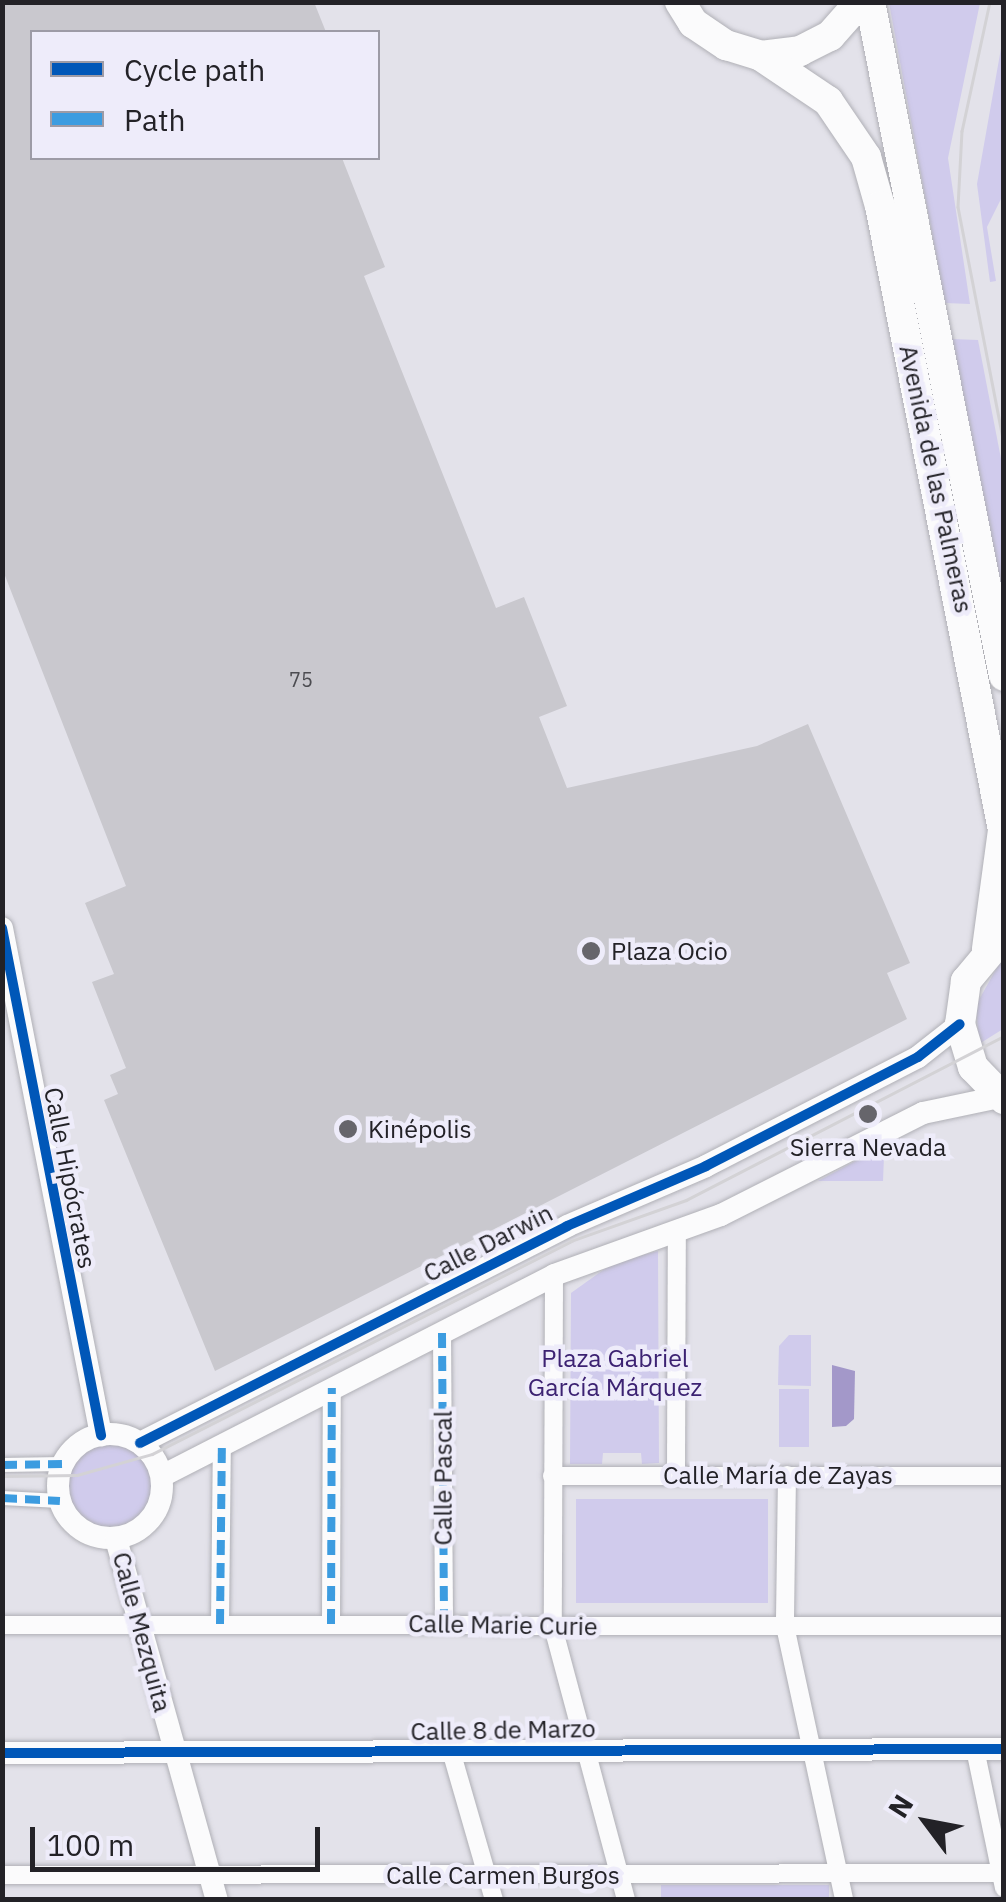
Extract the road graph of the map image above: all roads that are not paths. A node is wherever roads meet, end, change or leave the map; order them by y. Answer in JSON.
{"nodes":[{"id":1,"x":680,"y":2,"type":"edge"},
{"id":2,"x":860,"y":2,"type":"edge"},
{"id":3,"x":870,"y":2,"type":"edge"},
{"id":4,"x":761,"y":56,"type":"junction"},
{"id":5,"x":914,"y":302,"type":"junction"},
{"id":6,"x":921,"y":338,"type":"junction"},
{"id":7,"x":1004,"y":676,"type":"edge"},
{"id":8,"x":2,"y":928,"type":"edge"},
{"id":9,"x":996,"y":943,"type":"edge"},
{"id":10,"x":5,"y":953,"type":"edge"},
{"id":11,"x":960,"y":1024,"type":"junction"},
{"id":12,"x":1002,"y":1098,"type":"edge"},
{"id":13,"x":677,"y":1232,"type":"junction"},
{"id":14,"x":554,"y":1275,"type":"junction"},
{"id":15,"x":442,"y":1333,"type":"junction"},
{"id":16,"x":332,"y":1388,"type":"junction"},
{"id":17,"x":101,"y":1435,"type":"junction"},
{"id":18,"x":140,"y":1443,"type":"junction"},
{"id":19,"x":222,"y":1444,"type":"junction"},
{"id":20,"x":62,"y":1464,"type":"junction"},
{"id":21,"x":2,"y":1465,"type":"edge"},
{"id":22,"x":676,"y":1474,"type":"junction"},
{"id":23,"x":162,"y":1476,"type":"junction"},
{"id":24,"x":552,"y":1476,"type":"junction"},
{"id":25,"x":787,"y":1476,"type":"junction"},
{"id":26,"x":1004,"y":1476,"type":"edge"},
{"id":27,"x":2,"y":1498,"type":"edge"},
{"id":28,"x":60,"y":1500,"type":"junction"},
{"id":29,"x":116,"y":1538,"type":"junction"},
{"id":30,"x":220,"y":1624,"type":"junction"},
{"id":31,"x":331,"y":1624,"type":"junction"},
{"id":32,"x":444,"y":1624,"type":"junction"},
{"id":33,"x":2,"y":1625,"type":"edge"},
{"id":34,"x":141,"y":1625,"type":"junction"},
{"id":35,"x":785,"y":1626,"type":"junction"},
{"id":36,"x":1004,"y":1626,"type":"edge"},
{"id":37,"x":552,"y":1627,"type":"junction"},
{"id":38,"x":581,"y":1749,"type":"junction"},
{"id":39,"x":975,"y":1749,"type":"junction"},
{"id":40,"x":1004,"y":1749,"type":"edge"},
{"id":41,"x":812,"y":1750,"type":"junction"},
{"id":42,"x":452,"y":1751,"type":"junction"},
{"id":43,"x":2,"y":1753,"type":"edge"},
{"id":44,"x":174,"y":1753,"type":"junction"},
{"id":45,"x":2,"y":1874,"type":"edge"},
{"id":46,"x":838,"y":1874,"type":"junction"},
{"id":47,"x":210,"y":1875,"type":"junction"},
{"id":48,"x":487,"y":1875,"type":"junction"},
{"id":49,"x":618,"y":1875,"type":"junction"},
{"id":50,"x":1002,"y":1878,"type":"edge"},
{"id":51,"x":217,"y":1900,"type":"edge"},
{"id":52,"x":494,"y":1900,"type":"edge"},
{"id":53,"x":626,"y":1900,"type":"edge"},
{"id":54,"x":844,"y":1900,"type":"edge"}],
"edges":[{"from":1,"to":4,"type":"main road","name":"Avenida de las Palmeras"},
{"from":2,"to":4,"type":"main road"},
{"from":3,"to":5,"type":"main road","name":"Avenida de las Palmeras"},
{"from":4,"to":5,"type":"main road","name":"Avenida de las Palmeras"},
{"from":5,"to":6,"type":"main road","name":"Avenida de las Palmeras"},
{"from":6,"to":7,"type":"main road","name":"Avenida de las Palmeras"},
{"from":6,"to":9,"type":"main road","name":"Avenida de las Palmeras"},
{"from":8,"to":10,"type":"street","name":"Calle Hipócrates"},
{"from":9,"to":11,"type":"main road"},
{"from":10,"to":17,"type":"street","name":"Calle Hipócrates"},
{"from":11,"to":12,"type":"main road"},
{"from":11,"to":18,"type":"street","name":"Calle Darwin"},
{"from":12,"to":13,"type":"street"},
{"from":13,"to":14,"type":"street"},
{"from":13,"to":22,"type":"street"},
{"from":14,"to":15,"type":"street"},
{"from":14,"to":24,"type":"street"},
{"from":15,"to":16,"type":"street"},
{"from":15,"to":32,"type":"street","name":"Calle Pascal"},
{"from":16,"to":19,"type":"street"},
{"from":16,"to":31,"type":"street"},
{"from":17,"to":18,"type":"street"},
{"from":17,"to":20,"type":"street"},
{"from":18,"to":23,"type":"street"},
{"from":19,"to":23,"type":"street"},
{"from":19,"to":30,"type":"street"},
{"from":20,"to":21,"type":"street"},
{"from":20,"to":28,"type":"street"},
{"from":22,"to":24,"type":"street","name":"Calle María de Zayas"},
{"from":22,"to":25,"type":"street","name":"Calle María de Zayas"},
{"from":23,"to":29,"type":"street"},
{"from":24,"to":37,"type":"street"},
{"from":25,"to":26,"type":"street","name":"Calle María de Zayas"},
{"from":25,"to":35,"type":"street"},
{"from":27,"to":28,"type":"street"},
{"from":28,"to":29,"type":"street"},
{"from":29,"to":34,"type":"street","name":"Calle Mezquita"},
{"from":30,"to":31,"type":"street","name":"Calle Marie Curie"},
{"from":30,"to":34,"type":"street","name":"Calle Marie Curie"},
{"from":31,"to":32,"type":"street","name":"Calle Marie Curie"},
{"from":32,"to":37,"type":"street","name":"Calle Marie Curie"},
{"from":33,"to":34,"type":"street","name":"Calle Marie Curie"},
{"from":34,"to":44,"type":"street","name":"Calle Mezquita"},
{"from":35,"to":36,"type":"street","name":"Calle Marie Curie"},
{"from":35,"to":37,"type":"street","name":"Calle Marie Curie"},
{"from":35,"to":41,"type":"street"},
{"from":37,"to":38,"type":"street"},
{"from":38,"to":41,"type":"street","name":"Calle 8 de Marzo"},
{"from":38,"to":42,"type":"street","name":"Calle 8 de Marzo"},
{"from":38,"to":49,"type":"street"},
{"from":39,"to":40,"type":"street","name":"Calle 8 de Marzo"},
{"from":39,"to":41,"type":"street","name":"Calle 8 de Marzo"},
{"from":39,"to":50,"type":"street"},
{"from":41,"to":46,"type":"street"},
{"from":42,"to":44,"type":"street","name":"Calle 8 de Marzo"},
{"from":42,"to":48,"type":"street"},
{"from":43,"to":44,"type":"street","name":"Calle 8 de Marzo"},
{"from":44,"to":47,"type":"street","name":"Calle Mezquita"},
{"from":45,"to":47,"type":"street","name":"Calle Carmen Burgos"},
{"from":46,"to":49,"type":"street","name":"Calle Carmen Burgos"},
{"from":46,"to":50,"type":"street","name":"Calle Carmen Burgos"},
{"from":46,"to":54,"type":"street"},
{"from":47,"to":48,"type":"street","name":"Calle Carmen Burgos"},
{"from":47,"to":51,"type":"street","name":"Calle Mezquita"},
{"from":48,"to":49,"type":"street","name":"Calle Carmen Burgos"},
{"from":48,"to":52,"type":"street"},
{"from":49,"to":53,"type":"street"}]}
